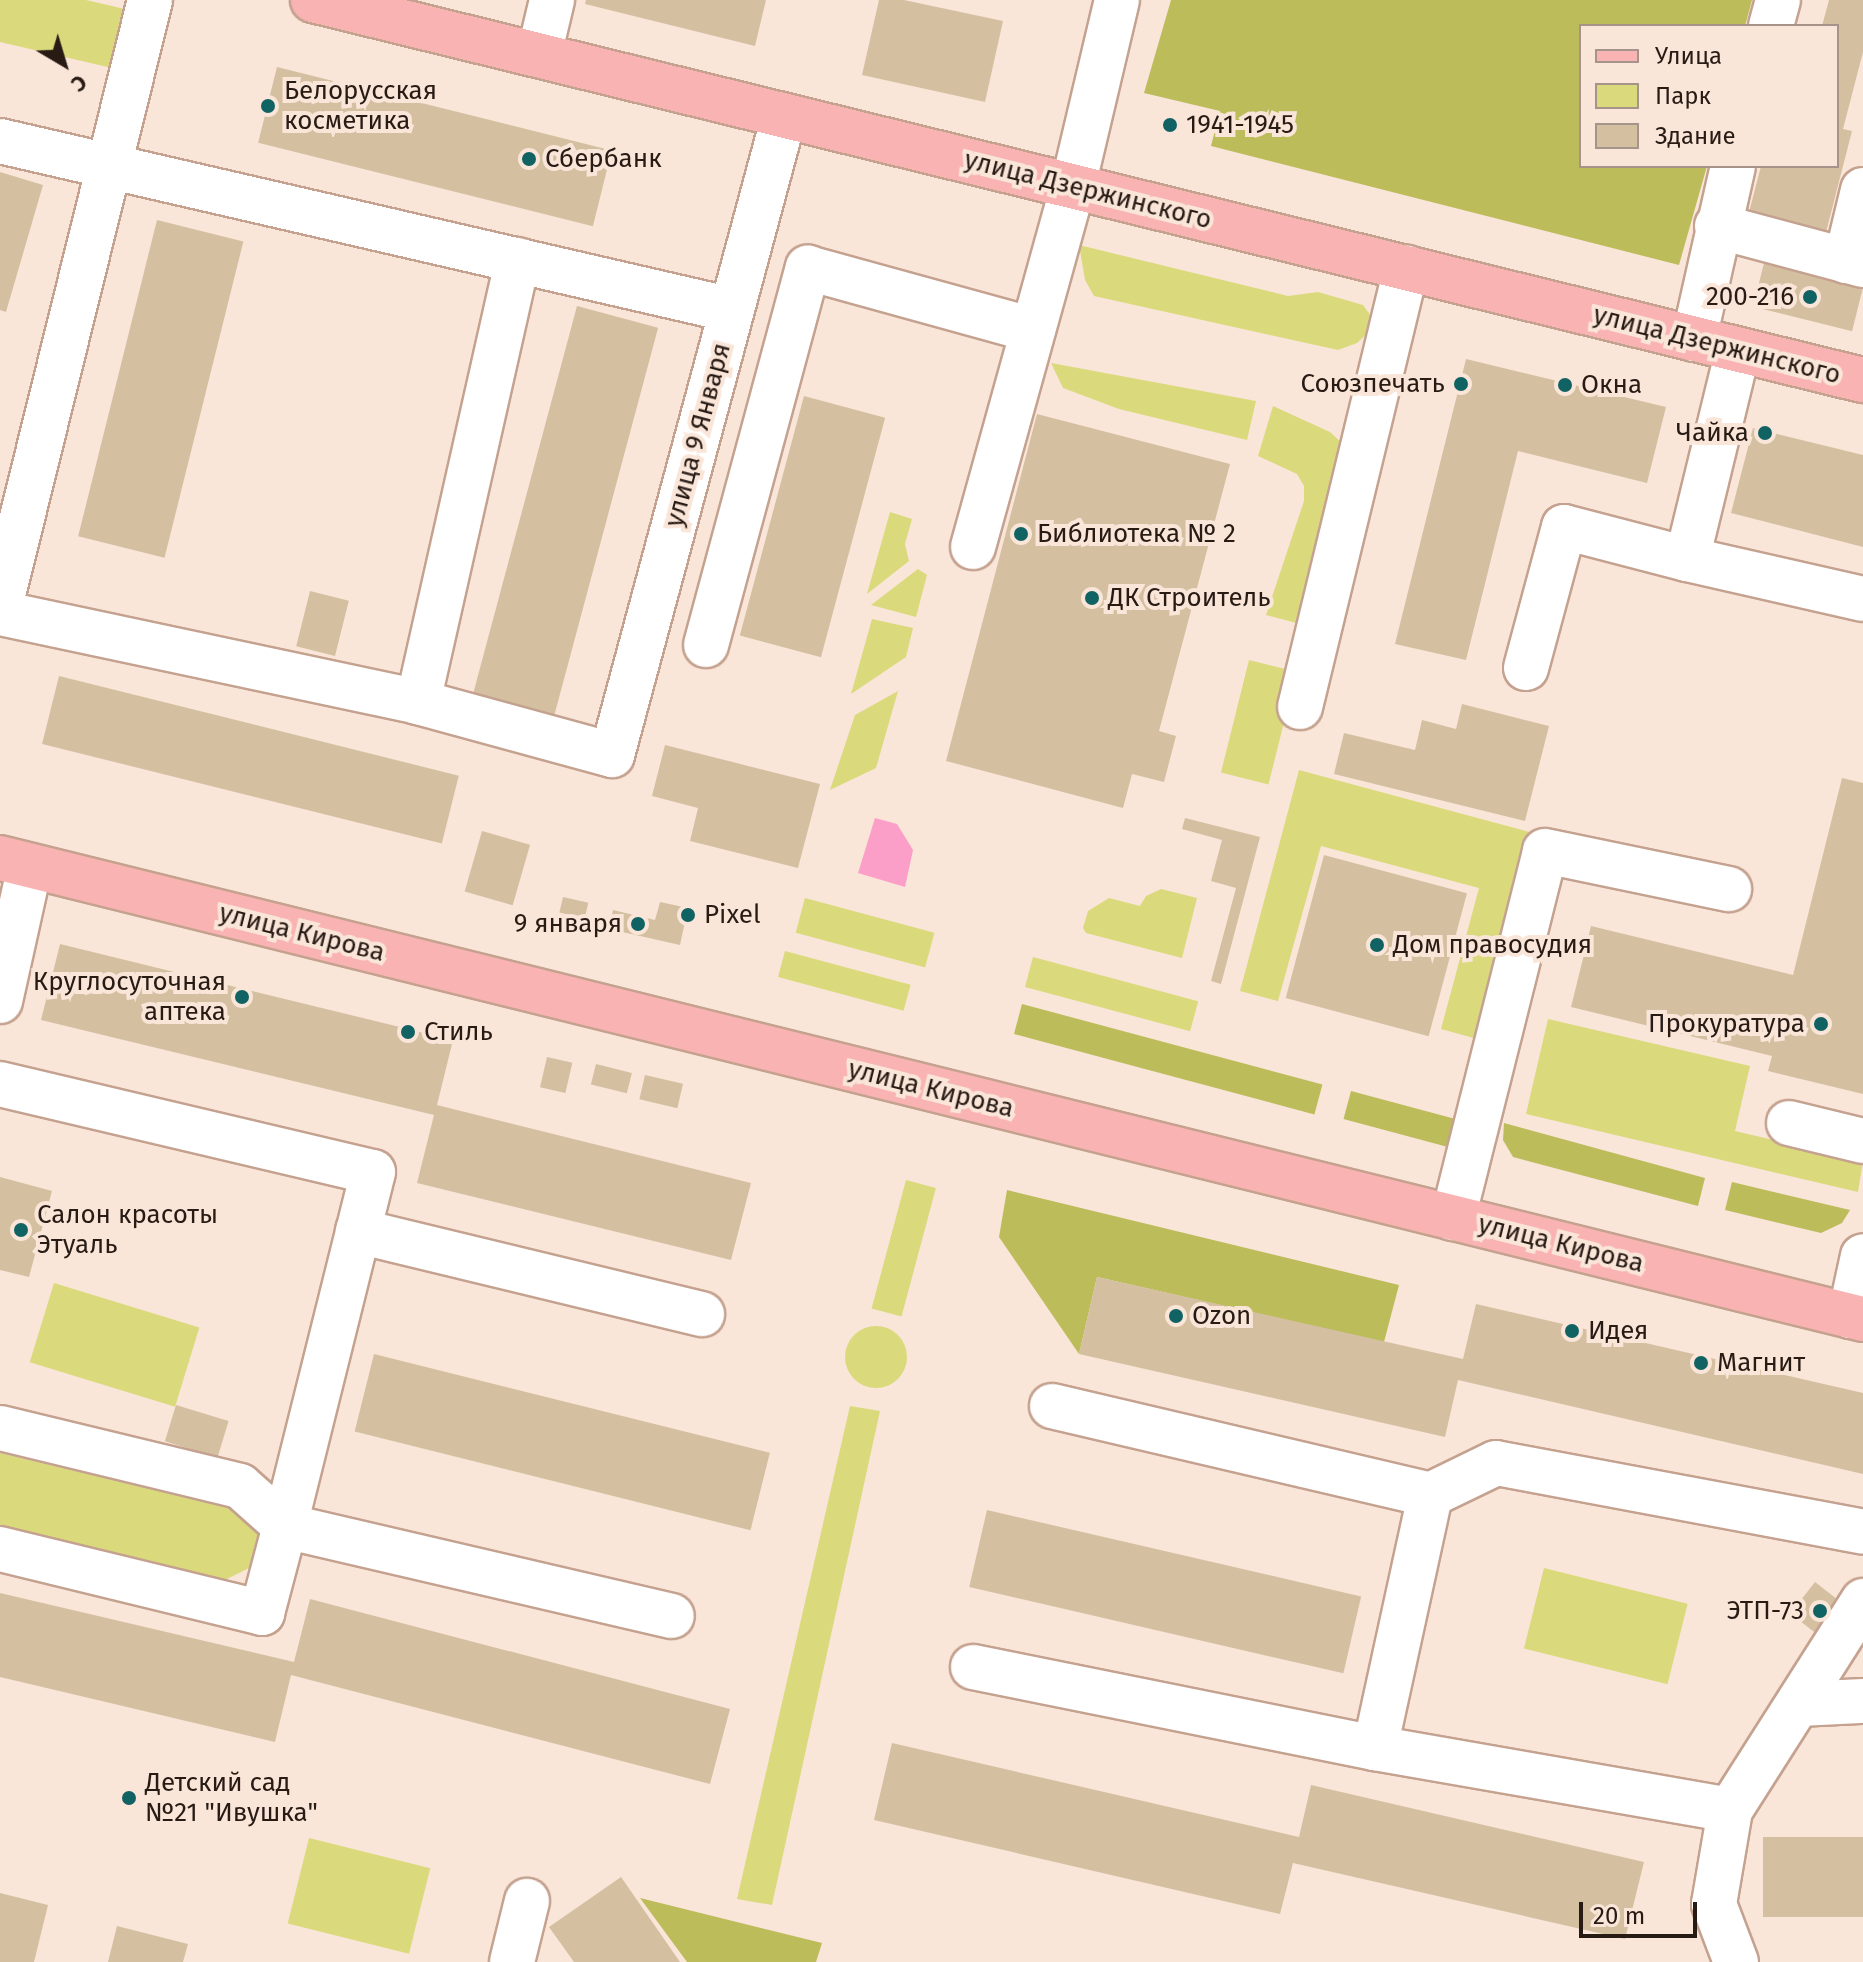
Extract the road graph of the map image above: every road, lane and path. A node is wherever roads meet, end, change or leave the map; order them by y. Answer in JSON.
{"nodes":[{"id":1,"x":150,"y":0,"type":"edge"},
{"id":2,"x":313,"y":0,"type":"edge"},
{"id":3,"x":552,"y":0,"type":"edge"},
{"id":4,"x":1117,"y":0,"type":"edge"},
{"id":5,"x":1778,"y":0,"type":"edge"},
{"id":6,"x":1772,"y":24,"type":"edge"},
{"id":7,"x":539,"y":55,"type":"junction"},
{"id":8,"x":784,"y":116,"type":"junction"},
{"id":9,"x":0,"y":141,"type":"edge"},
{"id":10,"x":106,"y":165,"type":"junction"},
{"id":11,"x":1732,"y":168,"type":"edge"},
{"id":12,"x":1073,"y":186,"type":"junction"},
{"id":13,"x":1863,"y":190,"type":"edge"},
{"id":14,"x":1717,"y":226,"type":"junction"},
{"id":15,"x":518,"y":260,"type":"junction"},
{"id":16,"x":1854,"y":263,"type":"edge"},
{"id":17,"x":1406,"y":268,"type":"junction"},
{"id":18,"x":732,"y":310,"type":"junction"},
{"id":19,"x":1033,"y":330,"type":"junction"},
{"id":20,"x":1694,"y":339,"type":"junction"},
{"id":21,"x":1738,"y":350,"type":"junction"},
{"id":22,"x":1863,"y":380,"type":"edge"},
{"id":23,"x":973,"y":547,"type":"dead end"},
{"id":24,"x":1687,"y":559,"type":"junction"},
{"id":25,"x":1863,"y":599,"type":"edge"},
{"id":26,"x":0,"y":607,"type":"edge"},
{"id":27,"x":0,"y":613,"type":"edge"},
{"id":28,"x":706,"y":645,"type":"dead end"},
{"id":29,"x":1526,"y":668,"type":"dead end"},
{"id":30,"x":418,"y":702,"type":"junction"},
{"id":31,"x":1300,"y":707,"type":"dead end"},
{"id":32,"x":15,"y":862,"type":"edge"},
{"id":33,"x":1729,"y":889,"type":"dead end"},
{"id":34,"x":0,"y":1001,"type":"edge"},
{"id":35,"x":0,"y":1084,"type":"edge"},
{"id":36,"x":1789,"y":1123,"type":"dead end"},
{"id":37,"x":1863,"y":1141,"type":"edge"},
{"id":38,"x":1453,"y":1218,"type":"junction"},
{"id":39,"x":358,"y":1231,"type":"junction"},
{"id":40,"x":1863,"y":1256,"type":"edge"},
{"id":41,"x":702,"y":1314,"type":"dead end"},
{"id":42,"x":1856,"y":1318,"type":"edge"},
{"id":43,"x":1052,"y":1406,"type":"dead end"},
{"id":44,"x":0,"y":1428,"type":"edge"},
{"id":45,"x":1430,"y":1495,"type":"junction"},
{"id":46,"x":285,"y":1526,"type":"junction"},
{"id":47,"x":1863,"y":1532,"type":"edge"},
{"id":48,"x":0,"y":1549,"type":"edge"},
{"id":49,"x":1863,"y":1601,"type":"edge"},
{"id":50,"x":672,"y":1616,"type":"dead end"},
{"id":51,"x":973,"y":1667,"type":"dead end"},
{"id":52,"x":1863,"y":1701,"type":"edge"},
{"id":53,"x":1801,"y":1704,"type":"junction"},
{"id":54,"x":1375,"y":1748,"type":"junction"},
{"id":55,"x":1730,"y":1810,"type":"junction"},
{"id":56,"x":527,"y":1901,"type":"dead end"},
{"id":57,"x":512,"y":1962,"type":"edge"},
{"id":58,"x":1736,"y":1962,"type":"edge"}],
"edges":[{"from":1,"to":10,"type":"street"},
{"from":2,"to":7,"type":"main road","name":"улица Дзержинского"},
{"from":3,"to":7,"type":"street"},
{"from":4,"to":12,"type":"street"},
{"from":5,"to":6,"type":"street"},
{"from":7,"to":8,"type":"main road","name":"улица Дзержинского"},
{"from":8,"to":12,"type":"main road","name":"улица Дзержинского"},
{"from":8,"to":18,"type":"street","name":"улица 9 Января"},
{"from":9,"to":10,"type":"street"},
{"from":10,"to":15,"type":"street"},
{"from":10,"to":26,"type":"street"},
{"from":11,"to":14,"type":"street"},
{"from":12,"to":17,"type":"main road","name":"улица Дзержинского"},
{"from":12,"to":19,"type":"street"},
{"from":13,"to":16,"type":"street"},
{"from":14,"to":16,"type":"street"},
{"from":14,"to":20,"type":"street"},
{"from":15,"to":18,"type":"street"},
{"from":15,"to":30,"type":"street"},
{"from":17,"to":20,"type":"main road","name":"улица Дзержинского"},
{"from":17,"to":31,"type":"street"},
{"from":18,"to":30,"type":"street","name":"улица 9 Января"},
{"from":19,"to":23,"type":"street"},
{"from":19,"to":28,"type":"street"},
{"from":20,"to":21,"type":"main road","name":"улица Дзержинского"},
{"from":21,"to":22,"type":"main road","name":"улица Дзержинского"},
{"from":21,"to":24,"type":"street"},
{"from":24,"to":25,"type":"street"},
{"from":24,"to":29,"type":"street"},
{"from":27,"to":30,"type":"street"},
{"from":32,"to":34,"type":"street"},
{"from":32,"to":38,"type":"main road","name":"улица Кирова"},
{"from":33,"to":38,"type":"street"},
{"from":35,"to":39,"type":"street"},
{"from":36,"to":37,"type":"street"},
{"from":38,"to":42,"type":"main road","name":"улица Кирова"},
{"from":39,"to":41,"type":"street"},
{"from":39,"to":46,"type":"street"},
{"from":40,"to":42,"type":"street"},
{"from":43,"to":45,"type":"street"},
{"from":44,"to":46,"type":"street"},
{"from":45,"to":47,"type":"street"},
{"from":45,"to":54,"type":"street"},
{"from":46,"to":48,"type":"street"},
{"from":46,"to":50,"type":"street"},
{"from":49,"to":53,"type":"street"},
{"from":51,"to":54,"type":"street"},
{"from":52,"to":53,"type":"street"},
{"from":53,"to":55,"type":"street"},
{"from":54,"to":55,"type":"street"},
{"from":55,"to":58,"type":"street"},
{"from":56,"to":57,"type":"street"}]}
